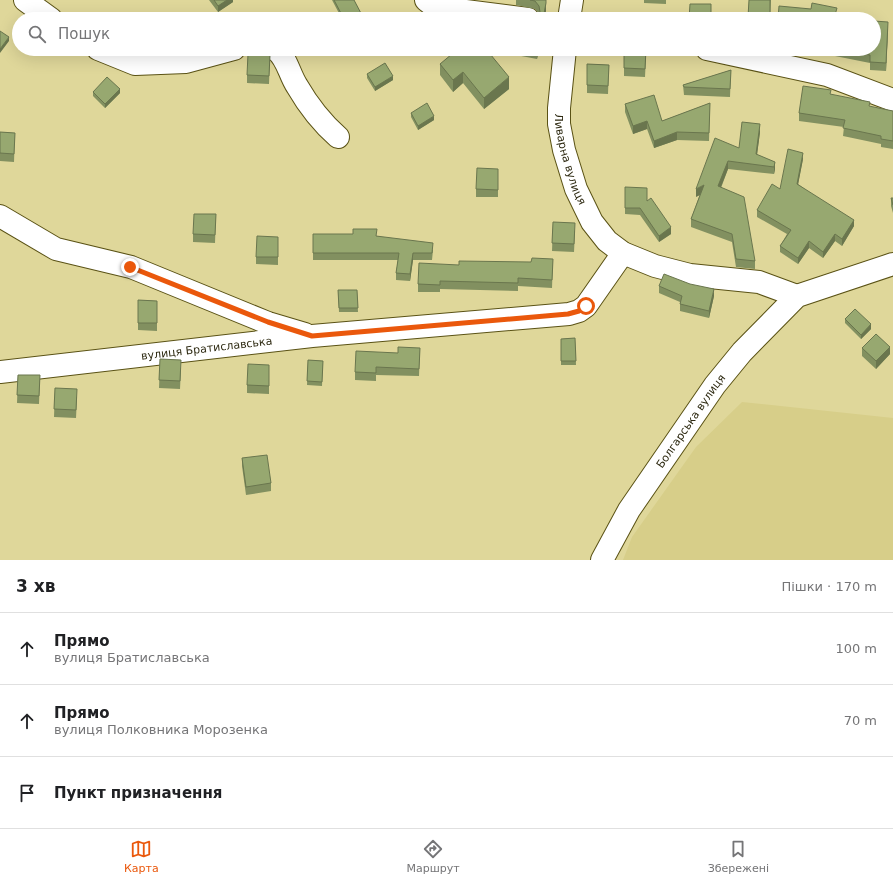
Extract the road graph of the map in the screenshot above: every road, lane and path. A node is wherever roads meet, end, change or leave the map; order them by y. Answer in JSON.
{"nodes":[{"id":1,"x":25,"y":0,"type":"edge"},
{"id":2,"x":426,"y":0,"type":"edge"},
{"id":3,"x":41,"y":12,"type":"edge"},
{"id":4,"x":474,"y":12,"type":"edge"},
{"id":5,"x":115,"y":56,"type":"edge"},
{"id":6,"x":208,"y":56,"type":"edge"},
{"id":7,"x":282,"y":56,"type":"edge"},
{"id":8,"x":564,"y":56,"type":"edge"},
{"id":9,"x":738,"y":56,"type":"edge"},
{"id":10,"x":893,"y":100,"type":"edge"},
{"id":11,"x":338,"y":137,"type":"dead end"},
{"id":12,"x":0,"y":216,"type":"edge"},
{"id":13,"x":623,"y":253,"type":"junction"},
{"id":14,"x":893,"y":264,"type":"edge"},
{"id":15,"x":797,"y":296,"type":"junction"},
{"id":16,"x":312,"y":336,"type":"junction"},
{"id":17,"x":0,"y":372,"type":"edge"},
{"id":18,"x":602,"y":560,"type":"edge"}],
"edges":[{"from":1,"to":3,"type":"street"},
{"from":2,"to":4,"type":"street"},
{"from":5,"to":6,"type":"street"},
{"from":7,"to":11,"type":"street"},
{"from":8,"to":13,"type":"street","name":"Ливарна вулиця"},
{"from":9,"to":10,"type":"street"},
{"from":12,"to":16,"type":"street"},
{"from":13,"to":15,"type":"street","name":"Ливарна вулиця"},
{"from":13,"to":16,"type":"street","name":"вулиця Братиславська"},
{"from":14,"to":15,"type":"street"},
{"from":15,"to":18,"type":"street","name":"Болгарська вулиця"},
{"from":16,"to":17,"type":"street","name":"вулиця Братиславська"}]}
